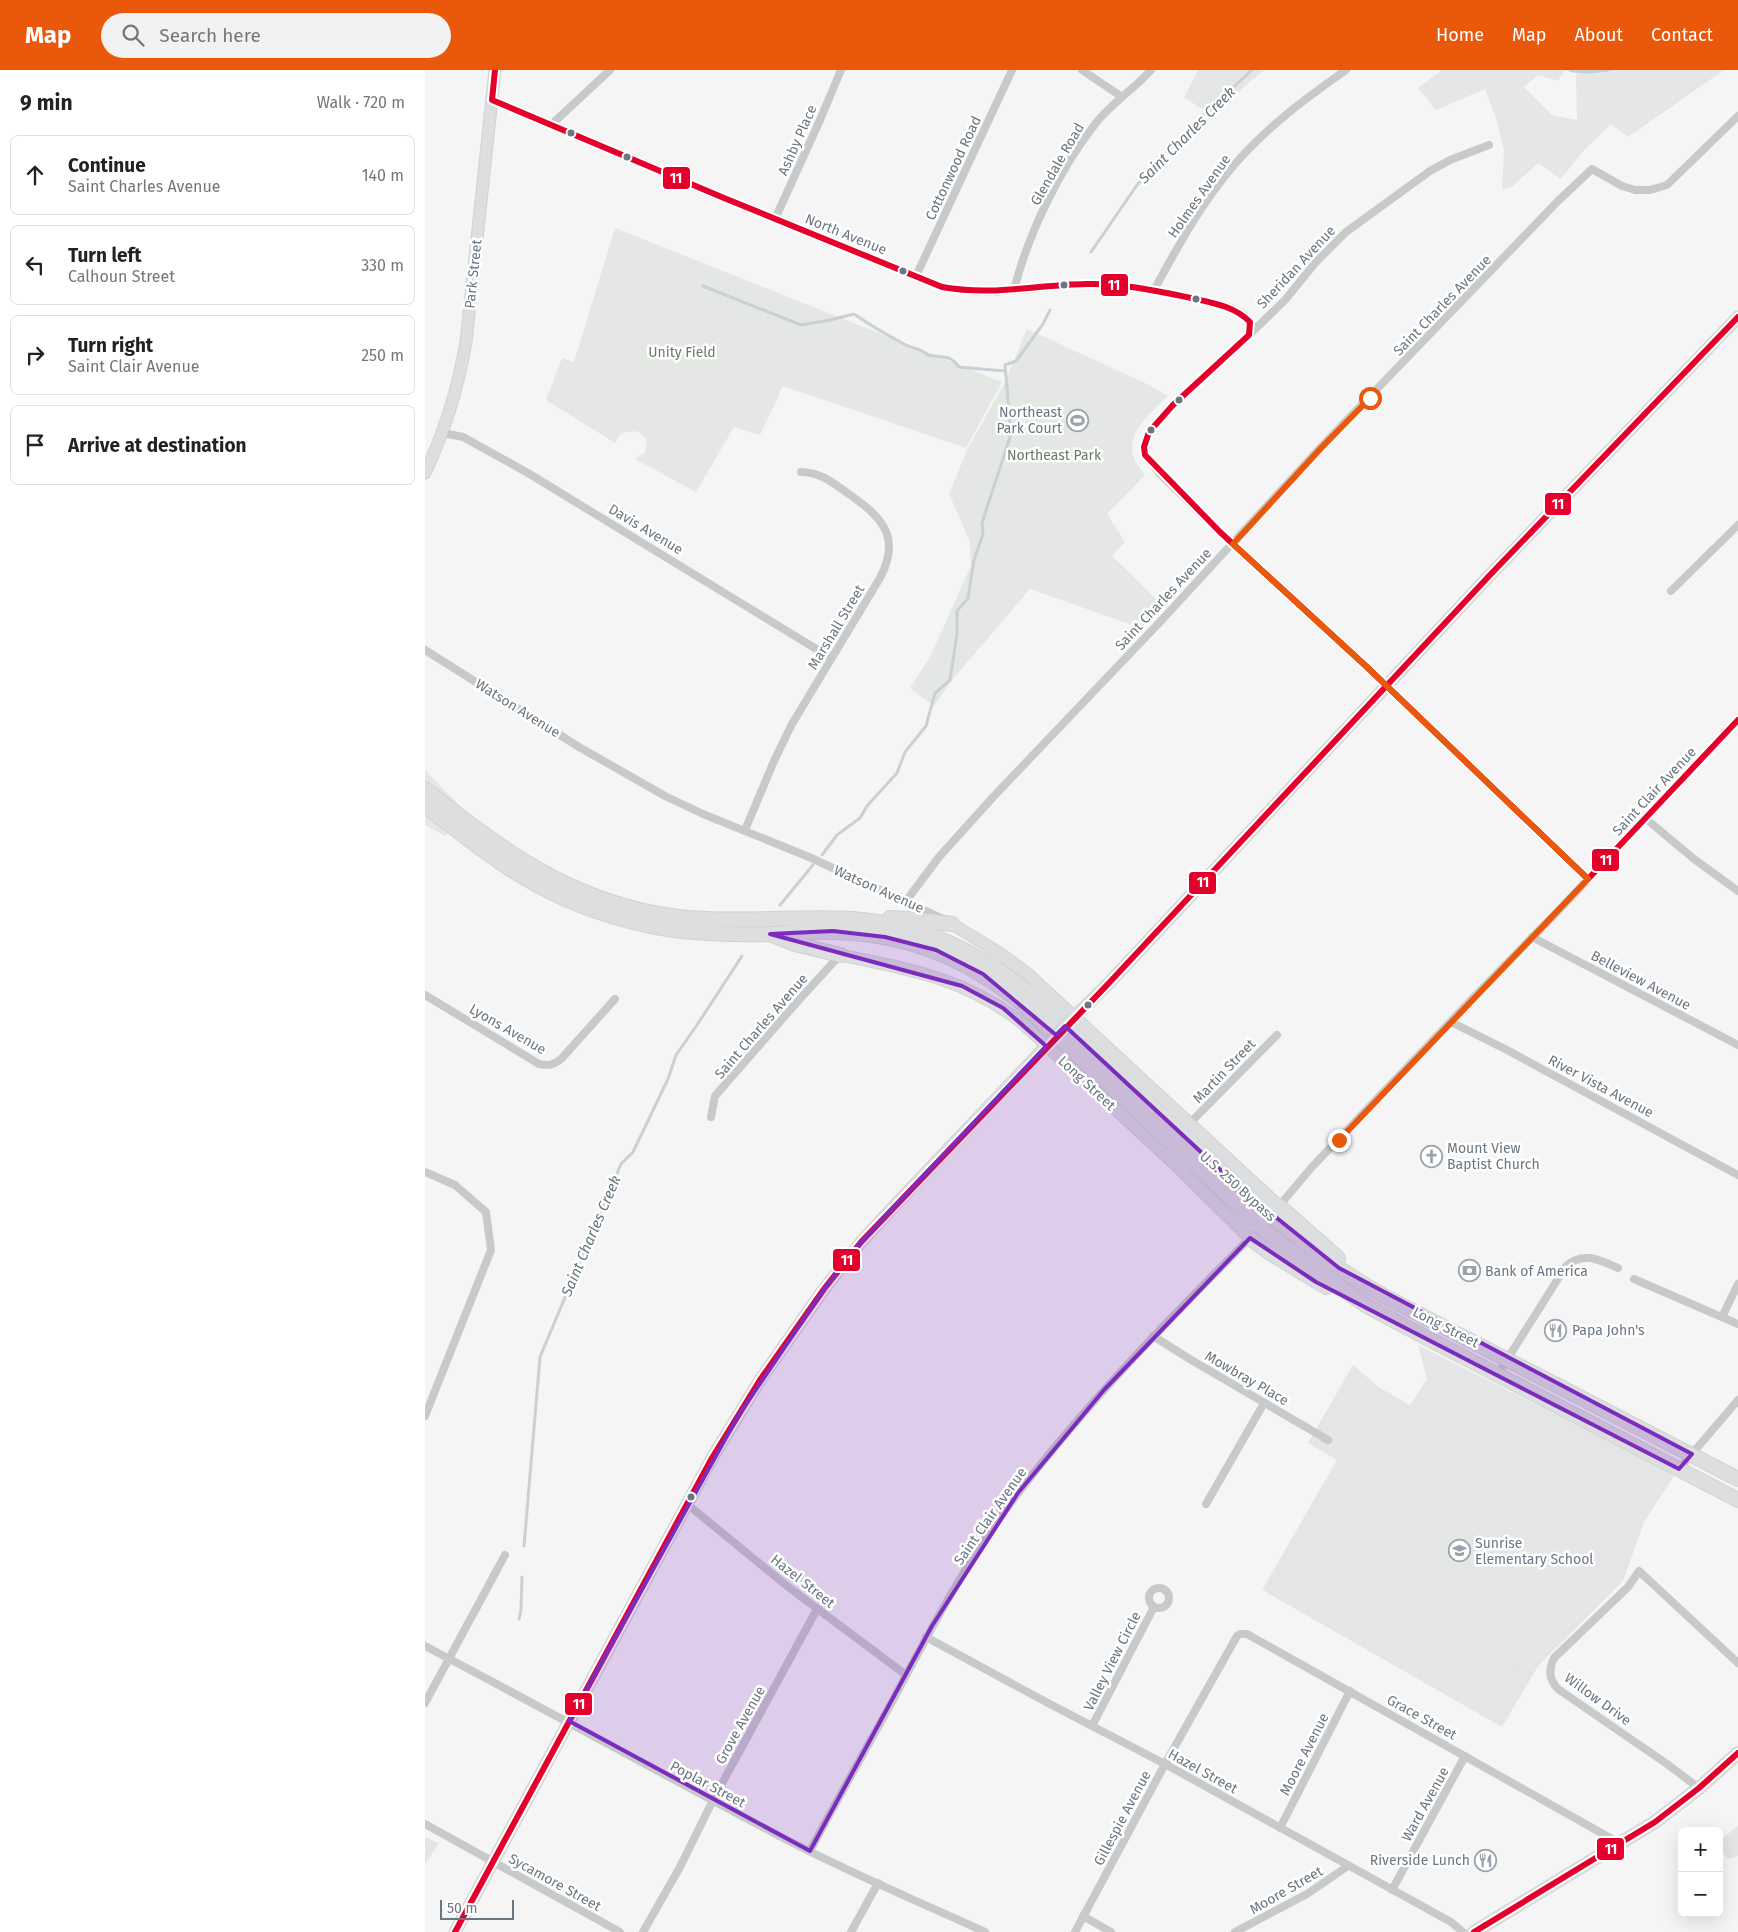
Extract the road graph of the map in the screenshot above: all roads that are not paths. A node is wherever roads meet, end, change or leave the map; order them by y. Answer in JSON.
{"nodes":[{"id":1,"x":495,"y":70,"type":"edge"},
{"id":2,"x":610,"y":70,"type":"edge"},
{"id":3,"x":841,"y":70,"type":"edge"},
{"id":4,"x":1012,"y":70,"type":"edge"},
{"id":5,"x":1082,"y":70,"type":"edge"},
{"id":6,"x":1151,"y":70,"type":"edge"},
{"id":7,"x":1345,"y":70,"type":"edge"},
{"id":8,"x":1122,"y":97,"type":"junction"},
{"id":9,"x":492,"y":100,"type":"junction"},
{"id":10,"x":1738,"y":116,"type":"edge"},
{"id":11,"x":551,"y":125,"type":"junction"},
{"id":12,"x":1489,"y":145,"type":"dead end"},
{"id":13,"x":775,"y":219,"type":"junction"},
{"id":14,"x":917,"y":276,"type":"junction"},
{"id":15,"x":1014,"y":290,"type":"junction"},
{"id":16,"x":1154,"y":290,"type":"junction"},
{"id":17,"x":1738,"y":317,"type":"edge"},
{"id":18,"x":1249,"y":335,"type":"junction"},
{"id":19,"x":443,"y":433,"type":"junction"},
{"id":20,"x":801,"y":472,"type":"dead end"},
{"id":21,"x":425,"y":473,"type":"edge"},
{"id":22,"x":1738,"y":525,"type":"edge"},
{"id":23,"x":1233,"y":544,"type":"junction"},
{"id":24,"x":1671,"y":591,"type":"dead end"},
{"id":25,"x":425,"y":650,"type":"edge"},
{"id":26,"x":831,"y":658,"type":"junction"},
{"id":27,"x":1387,"y":686,"type":"junction"},
{"id":28,"x":1738,"y":720,"type":"edge"},
{"id":29,"x":425,"y":784,"type":"edge"},
{"id":30,"x":425,"y":789,"type":"edge"},
{"id":31,"x":444,"y":804,"type":"junction"},
{"id":32,"x":425,"y":806,"type":"edge"},
{"id":33,"x":425,"y":812,"type":"edge"},
{"id":34,"x":1645,"y":818,"type":"junction"},
{"id":35,"x":745,"y":830,"type":"junction"},
{"id":36,"x":458,"y":831,"type":"junction"},
{"id":37,"x":1588,"y":879,"type":"junction"},
{"id":38,"x":1738,"y":891,"type":"edge"},
{"id":39,"x":906,"y":901,"type":"junction"},
{"id":40,"x":853,"y":919,"type":"junction"},
{"id":41,"x":952,"y":924,"type":"junction"},
{"id":42,"x":770,"y":934,"type":"junction"},
{"id":43,"x":1532,"y":937,"type":"junction"},
{"id":44,"x":841,"y":955,"type":"junction"},
{"id":45,"x":425,"y":995,"type":"edge"},
{"id":46,"x":615,"y":999,"type":"dead end"},
{"id":47,"x":1073,"y":1018,"type":"junction"},
{"id":48,"x":1451,"y":1022,"type":"junction"},
{"id":49,"x":1277,"y":1035,"type":"dead end"},
{"id":50,"x":1048,"y":1044,"type":"junction"},
{"id":51,"x":1738,"y":1045,"type":"edge"},
{"id":52,"x":711,"y":1118,"type":"dead end"},
{"id":53,"x":1190,"y":1124,"type":"junction"},
{"id":54,"x":425,"y":1172,"type":"edge"},
{"id":55,"x":1738,"y":1175,"type":"edge"},
{"id":56,"x":1279,"y":1206,"type":"junction"},
{"id":57,"x":1250,"y":1238,"type":"junction"},
{"id":58,"x":1618,"y":1268,"type":"dead end"},
{"id":59,"x":1635,"y":1279,"type":"dead end"},
{"id":60,"x":1738,"y":1284,"type":"edge"},
{"id":61,"x":1385,"y":1296,"type":"junction"},
{"id":62,"x":1367,"y":1306,"type":"junction"},
{"id":63,"x":1722,"y":1317,"type":"junction"},
{"id":64,"x":1738,"y":1324,"type":"edge"},
{"id":65,"x":1153,"y":1336,"type":"junction"},
{"id":66,"x":1507,"y":1358,"type":"junction"},
{"id":67,"x":1498,"y":1374,"type":"junction"},
{"id":68,"x":1738,"y":1400,"type":"edge"},
{"id":69,"x":1263,"y":1403,"type":"junction"},
{"id":70,"x":425,"y":1416,"type":"edge"},
{"id":71,"x":1328,"y":1440,"type":"dead end"},
{"id":72,"x":1692,"y":1454,"type":"junction"},
{"id":73,"x":1679,"y":1469,"type":"junction"},
{"id":74,"x":1738,"y":1479,"type":"edge"},
{"id":75,"x":1738,"y":1500,"type":"edge"},
{"id":76,"x":687,"y":1504,"type":"junction"},
{"id":77,"x":1206,"y":1504,"type":"dead end"},
{"id":78,"x":505,"y":1555,"type":"dead end"},
{"id":79,"x":1153,"y":1607,"type":"dead end"},
{"id":80,"x":817,"y":1609,"type":"junction"},
{"id":81,"x":926,"y":1637,"type":"junction"},
{"id":82,"x":425,"y":1646,"type":"edge"},
{"id":83,"x":450,"y":1659,"type":"junction"},
{"id":84,"x":1221,"y":1663,"type":"joint"},
{"id":85,"x":1738,"y":1664,"type":"edge"},
{"id":86,"x":906,"y":1675,"type":"junction"},
{"id":87,"x":1350,"y":1692,"type":"junction"},
{"id":88,"x":425,"y":1703,"type":"edge"},
{"id":89,"x":569,"y":1721,"type":"junction"},
{"id":90,"x":1092,"y":1726,"type":"junction"},
{"id":91,"x":1738,"y":1753,"type":"edge"},
{"id":92,"x":1465,"y":1756,"type":"junction"},
{"id":93,"x":1165,"y":1764,"type":"junction"},
{"id":94,"x":1699,"y":1788,"type":"junction"},
{"id":95,"x":713,"y":1800,"type":"junction"},
{"id":96,"x":425,"y":1824,"type":"edge"},
{"id":97,"x":1280,"y":1828,"type":"junction"},
{"id":98,"x":1621,"y":1844,"type":"junction"},
{"id":99,"x":810,"y":1851,"type":"junction"},
{"id":100,"x":493,"y":1862,"type":"junction"},
{"id":101,"x":1348,"y":1866,"type":"junction"},
{"id":102,"x":878,"y":1883,"type":"junction"},
{"id":103,"x":1392,"y":1890,"type":"junction"},
{"id":104,"x":1083,"y":1916,"type":"junction"},
{"id":105,"x":455,"y":1932,"type":"edge"},
{"id":106,"x":619,"y":1932,"type":"edge"},
{"id":107,"x":643,"y":1932,"type":"edge"},
{"id":108,"x":851,"y":1932,"type":"edge"},
{"id":109,"x":985,"y":1932,"type":"edge"},
{"id":110,"x":1075,"y":1932,"type":"edge"},
{"id":111,"x":1111,"y":1932,"type":"edge"},
{"id":112,"x":1235,"y":1932,"type":"edge"},
{"id":113,"x":1463,"y":1932,"type":"edge"},
{"id":114,"x":1474,"y":1932,"type":"edge"}],
"edges":[{"from":1,"to":9,"type":"street","name":"Park Street"},
{"from":2,"to":11,"type":"street"},
{"from":3,"to":13,"type":"street","name":"Ashby Place"},
{"from":4,"to":14,"type":"street","name":"Cottonwood Road"},
{"from":5,"to":8,"type":"street"},
{"from":6,"to":8,"type":"street","name":"Glendale Road"},
{"from":7,"to":16,"type":"street","name":"Holmes Avenue"},
{"from":8,"to":15,"type":"street","name":"Glendale Road"},
{"from":9,"to":11,"type":"street","name":"North Avenue"},
{"from":9,"to":19,"type":"street","name":"Park Street"},
{"from":10,"to":23,"type":"street","name":"Saint Charles Avenue"},
{"from":11,"to":13,"type":"street","name":"North Avenue"},
{"from":12,"to":18,"type":"street","name":"Sheridan Avenue"},
{"from":13,"to":14,"type":"street","name":"North Avenue"},
{"from":14,"to":15,"type":"street","name":"North Avenue"},
{"from":15,"to":16,"type":"street","name":"North Avenue"},
{"from":16,"to":18,"type":"street","name":"North Avenue"},
{"from":17,"to":27,"type":"street"},
{"from":18,"to":23,"type":"street","name":"Sheridan Avenue"},
{"from":19,"to":21,"type":"street","name":"Park Street"},
{"from":19,"to":26,"type":"street","name":"Davis Avenue"},
{"from":20,"to":26,"type":"street","name":"Marshall Street"},
{"from":22,"to":24,"type":"street"},
{"from":23,"to":27,"type":"street"},
{"from":23,"to":39,"type":"street","name":"Saint Charles Avenue"},
{"from":25,"to":35,"type":"street","name":"Watson Avenue"},
{"from":26,"to":35,"type":"street","name":"Marshall Street"},
{"from":27,"to":37,"type":"street"},
{"from":27,"to":47,"type":"street"},
{"from":28,"to":34,"type":"street","name":"Saint Clair Avenue"},
{"from":29,"to":31,"type":"highway"},
{"from":30,"to":31,"type":"highway"},
{"from":31,"to":40,"type":"highway"},
{"from":32,"to":36,"type":"highway"},
{"from":33,"to":36,"type":"highway"},
{"from":34,"to":37,"type":"street","name":"Saint Clair Avenue"},
{"from":34,"to":38,"type":"street"},
{"from":35,"to":39,"type":"street","name":"Watson Avenue"},
{"from":36,"to":42,"type":"highway"},
{"from":37,"to":43,"type":"street","name":"Saint Clair Avenue"},
{"from":39,"to":41,"type":"street","name":"Watson Avenue"},
{"from":40,"to":41,"type":"highway"},
{"from":40,"to":61,"type":"highway","name":"U.S. 250 Bypass"},
{"from":41,"to":47,"type":"street","name":"Watson Avenue"},
{"from":42,"to":44,"type":"highway"},
{"from":42,"to":62,"type":"highway"},
{"from":43,"to":48,"type":"street","name":"Saint Clair Avenue"},
{"from":43,"to":51,"type":"street","name":"Belleview Avenue"},
{"from":44,"to":50,"type":"street","name":"Long Street"},
{"from":44,"to":52,"type":"street","name":"Saint Charles Avenue"},
{"from":45,"to":46,"type":"street","name":"Lyons Avenue"},
{"from":47,"to":50,"type":"street","bridge":true},
{"from":47,"to":53,"type":"street","name":"Watson Avenue"},
{"from":48,"to":55,"type":"street","name":"River Vista Avenue"},
{"from":48,"to":56,"type":"street","name":"Saint Clair Avenue"},
{"from":49,"to":53,"type":"street","name":"Martin Street"},
{"from":50,"to":57,"type":"street","name":"Long Street"},
{"from":50,"to":76,"type":"street"},
{"from":53,"to":56,"type":"street","name":"Watson Avenue"},
{"from":54,"to":70,"type":"street"},
{"from":56,"to":61,"type":"highway"},
{"from":57,"to":62,"type":"highway"},
{"from":57,"to":65,"type":"street","name":"Saint Clair Avenue"},
{"from":58,"to":66,"type":"street"},
{"from":59,"to":63,"type":"street"},
{"from":60,"to":63,"type":"street"},
{"from":61,"to":66,"type":"highway","name":"Long Street"},
{"from":62,"to":67,"type":"highway"},
{"from":63,"to":64,"type":"street"},
{"from":65,"to":69,"type":"street","name":"Mowbray Place"},
{"from":65,"to":81,"type":"street","name":"Saint Clair Avenue"},
{"from":66,"to":67,"type":"street"},
{"from":66,"to":72,"type":"highway","name":"Long Street"},
{"from":67,"to":73,"type":"highway"},
{"from":68,"to":72,"type":"street"},
{"from":69,"to":71,"type":"street","name":"Mowbray Place"},
{"from":69,"to":77,"type":"street"},
{"from":72,"to":73,"type":"street"},
{"from":72,"to":74,"type":"highway","name":"Long Street"},
{"from":73,"to":75,"type":"highway"},
{"from":76,"to":80,"type":"street","name":"Hazel Street"},
{"from":76,"to":89,"type":"street"},
{"from":78,"to":83,"type":"street"},
{"from":79,"to":90,"type":"street","name":"Valley View Circle"},
{"from":80,"to":86,"type":"street","name":"Hazel Street"},
{"from":80,"to":95,"type":"street","name":"Grove Avenue"},
{"from":81,"to":86,"type":"street","name":"Saint Clair Avenue"},
{"from":81,"to":90,"type":"street","name":"Hazel Street"},
{"from":82,"to":83,"type":"street","name":"Poplar Street"},
{"from":83,"to":88,"type":"street"},
{"from":83,"to":89,"type":"street","name":"Poplar Street"},
{"from":84,"to":87,"type":"street","name":"Grace Street"},
{"from":84,"to":93,"type":"street","name":"Gillespie Avenue"},
{"from":85,"to":94,"type":"street","name":"Willow Drive"},
{"from":86,"to":99,"type":"street","name":"Saint Clair Avenue"},
{"from":87,"to":92,"type":"street","name":"Grace Street"},
{"from":87,"to":97,"type":"street","name":"Moore Avenue"},
{"from":89,"to":95,"type":"street","name":"Poplar Street"},
{"from":89,"to":100,"type":"street"},
{"from":90,"to":93,"type":"street","name":"Hazel Street"},
{"from":91,"to":94,"type":"main road"},
{"from":92,"to":98,"type":"street","name":"Grace Street"},
{"from":92,"to":103,"type":"street","name":"Ward Avenue"},
{"from":93,"to":97,"type":"street","name":"Hazel Street"},
{"from":93,"to":104,"type":"street","name":"Gillespie Avenue"},
{"from":94,"to":98,"type":"main road"},
{"from":95,"to":99,"type":"street","name":"Poplar Street"},
{"from":95,"to":107,"type":"street","name":"Grove Avenue"},
{"from":96,"to":100,"type":"street","name":"Sycamore Street"},
{"from":97,"to":101,"type":"street","name":"Hazel Street"},
{"from":98,"to":114,"type":"main road"},
{"from":99,"to":102,"type":"street","name":"Poplar Street"},
{"from":100,"to":105,"type":"street"},
{"from":100,"to":106,"type":"street","name":"Sycamore Street"},
{"from":101,"to":103,"type":"street","name":"Hazel Street"},
{"from":101,"to":112,"type":"street","name":"Moore Street"},
{"from":102,"to":108,"type":"street"},
{"from":102,"to":109,"type":"street","name":"Poplar Street"},
{"from":103,"to":113,"type":"street","name":"Hazel Street"},
{"from":104,"to":110,"type":"street","name":"Gillespie Avenue"},
{"from":104,"to":111,"type":"street"}]}
